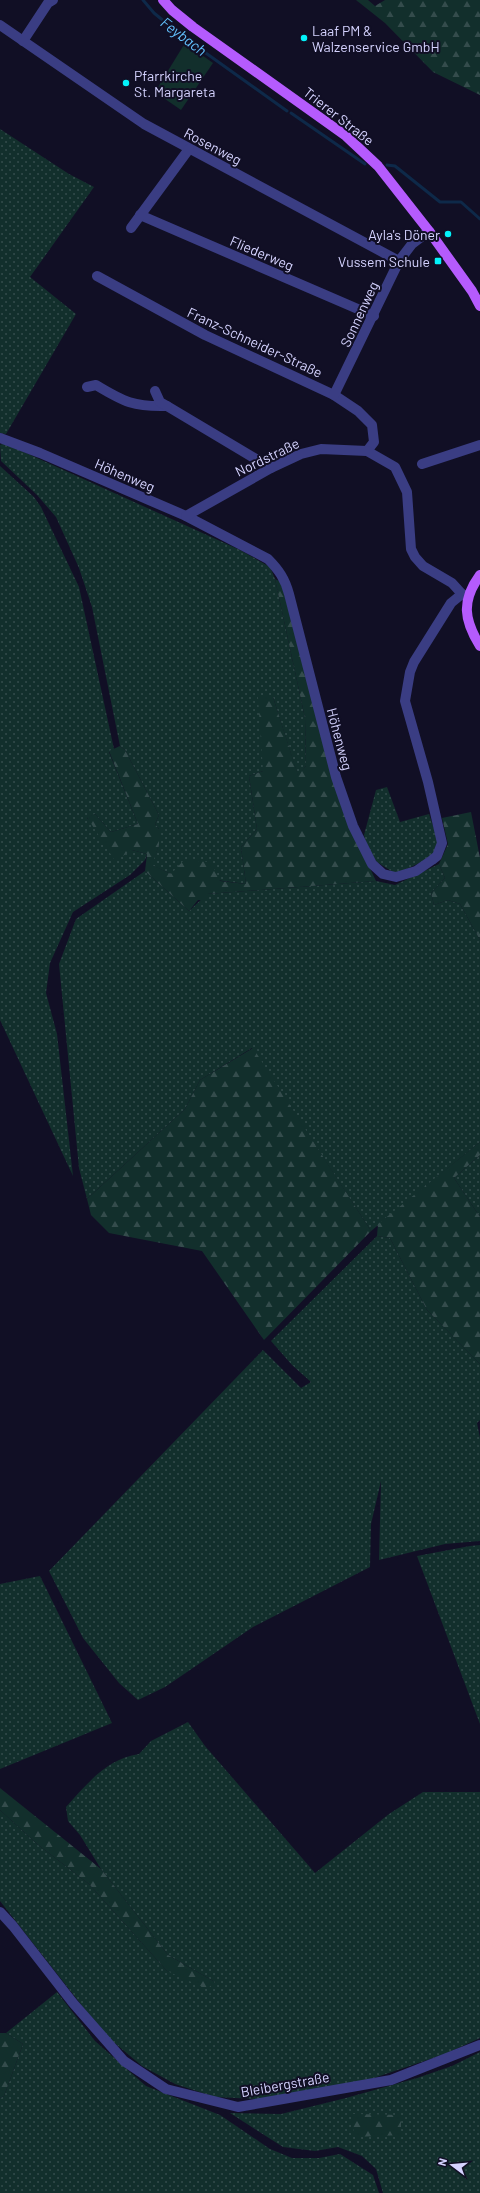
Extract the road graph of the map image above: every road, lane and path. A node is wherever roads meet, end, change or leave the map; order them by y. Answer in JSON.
{"nodes":[{"id":1,"x":53,"y":0,"type":"edge"},
{"id":2,"x":164,"y":0,"type":"edge"},
{"id":3,"x":0,"y":26,"type":"edge"},
{"id":4,"x":23,"y":41,"type":"junction"},
{"id":5,"x":189,"y":149,"type":"junction"},
{"id":6,"x":140,"y":215,"type":"junction"},
{"id":7,"x":131,"y":228,"type":"dead end"},
{"id":8,"x":429,"y":231,"type":"junction"},
{"id":9,"x":399,"y":261,"type":"junction"},
{"id":10,"x":97,"y":276,"type":"dead end"},
{"id":11,"x":480,"y":306,"type":"edge"},
{"id":12,"x":374,"y":316,"type":"junction"},
{"id":13,"x":86,"y":387,"type":"dead end"},
{"id":14,"x":155,"y":391,"type":"dead end"},
{"id":15,"x":334,"y":395,"type":"junction"},
{"id":16,"x":167,"y":406,"type":"junction"},
{"id":17,"x":0,"y":438,"type":"edge"},
{"id":18,"x":480,"y":445,"type":"edge"},
{"id":19,"x":367,"y":451,"type":"junction"},
{"id":20,"x":422,"y":464,"type":"dead end"},
{"id":21,"x":271,"y":468,"type":"junction"},
{"id":22,"x":186,"y":516,"type":"junction"},
{"id":23,"x":480,"y":575,"type":"edge"},
{"id":24,"x":465,"y":596,"type":"junction"},
{"id":25,"x":480,"y":646,"type":"edge"},
{"id":26,"x":0,"y":1912,"type":"edge"},
{"id":27,"x":480,"y":2046,"type":"edge"}],
"edges":[{"from":1,"to":4,"type":"street"},
{"from":2,"to":8,"type":"main road","name":"Trierer Straße"},
{"from":3,"to":4,"type":"street","name":"Rosenweg"},
{"from":4,"to":5,"type":"street","name":"Rosenweg"},
{"from":5,"to":6,"type":"street"},
{"from":5,"to":9,"type":"street","name":"Rosenweg"},
{"from":6,"to":7,"type":"street"},
{"from":6,"to":12,"type":"street","name":"Fliederweg"},
{"from":8,"to":9,"type":"street","name":"Sonnenweg"},
{"from":8,"to":11,"type":"main road","name":"Trierer Straße"},
{"from":9,"to":12,"type":"street","name":"Sonnenweg"},
{"from":10,"to":15,"type":"street","name":"Franz-Schneider-Straße"},
{"from":12,"to":15,"type":"street","name":"Sonnenweg"},
{"from":13,"to":16,"type":"street"},
{"from":14,"to":16,"type":"street"},
{"from":15,"to":19,"type":"street","name":"Franz-Schneider-Straße"},
{"from":16,"to":21,"type":"street"},
{"from":17,"to":22,"type":"street","name":"Höhenweg"},
{"from":18,"to":20,"type":"street"},
{"from":19,"to":21,"type":"street","name":"Nordstraße"},
{"from":19,"to":24,"type":"street","name":"Nordstraße"},
{"from":21,"to":22,"type":"street","name":"Nordstraße"},
{"from":22,"to":24,"type":"street","name":"Höhenweg"},
{"from":23,"to":24,"type":"main road"},
{"from":24,"to":25,"type":"main road"},
{"from":26,"to":27,"type":"street","name":"Bleibergstraße"}]}
